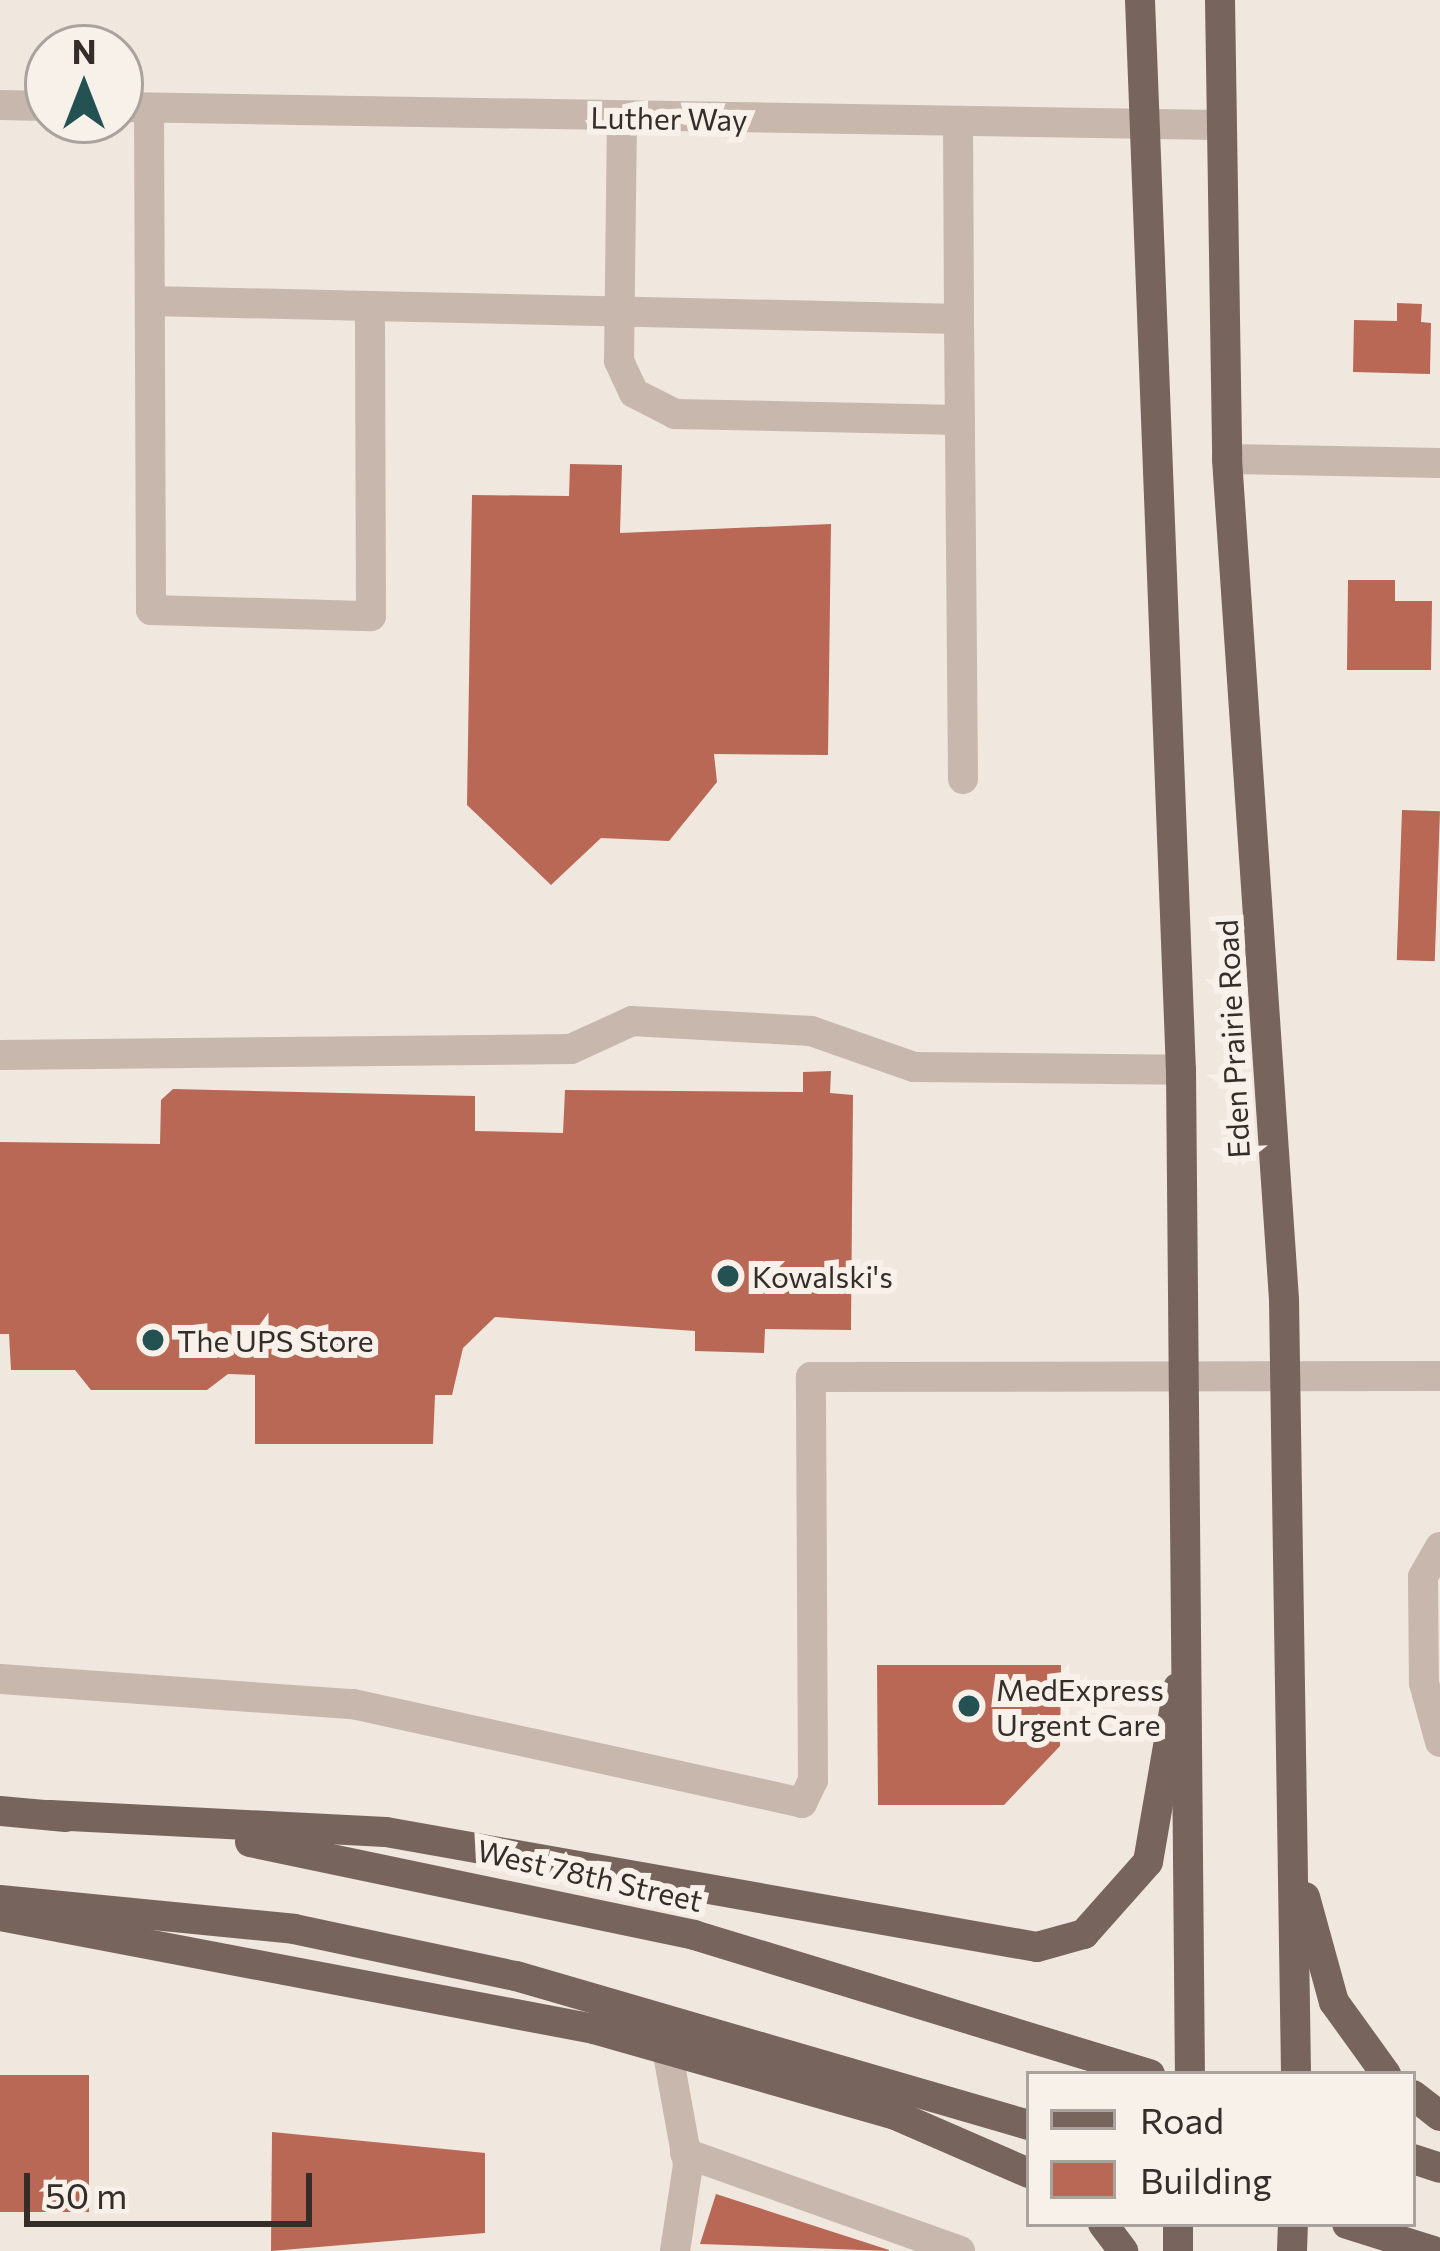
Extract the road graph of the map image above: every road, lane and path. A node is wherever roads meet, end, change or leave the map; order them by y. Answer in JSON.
{"nodes":[{"id":1,"x":1140,"y":0,"type":"edge"},
{"id":2,"x":1220,"y":0,"type":"edge"},
{"id":3,"x":144,"y":108,"type":"edge"},
{"id":4,"x":622,"y":117,"type":"junction"},
{"id":5,"x":1141,"y":121,"type":"junction"},
{"id":6,"x":958,"y":123,"type":"junction"},
{"id":7,"x":1219,"y":125,"type":"junction"},
{"id":8,"x":138,"y":144,"type":"edge"},
{"id":9,"x":150,"y":301,"type":"junction"},
{"id":10,"x":370,"y":306,"type":"junction"},
{"id":11,"x":617,"y":312,"type":"junction"},
{"id":12,"x":959,"y":319,"type":"junction"},
{"id":13,"x":960,"y":420,"type":"junction"},
{"id":14,"x":1227,"y":459,"type":"junction"},
{"id":15,"x":1440,"y":464,"type":"edge"},
{"id":16,"x":962,"y":778,"type":"dead end"},
{"id":17,"x":0,"y":1055,"type":"edge"},
{"id":18,"x":1181,"y":1070,"type":"junction"},
{"id":19,"x":1285,"y":1372,"type":"junction"},
{"id":20,"x":1186,"y":1373,"type":"junction"},
{"id":21,"x":1440,"y":1376,"type":"edge"},
{"id":22,"x":1440,"y":1547,"type":"edge"},
{"id":23,"x":1191,"y":1617,"type":"junction"},
{"id":24,"x":0,"y":1679,"type":"edge"},
{"id":25,"x":1440,"y":1742,"type":"edge"},
{"id":26,"x":0,"y":1811,"type":"edge"},
{"id":27,"x":50,"y":1815,"type":"junction"},
{"id":28,"x":1294,"y":1857,"type":"junction"},
{"id":29,"x":0,"y":1900,"type":"edge"},
{"id":30,"x":0,"y":1916,"type":"edge"},
{"id":31,"x":665,"y":2016,"type":"junction"},
{"id":32,"x":660,"y":2048,"type":"junction"},
{"id":33,"x":1140,"y":2071,"type":"edge"},
{"id":34,"x":1190,"y":2071,"type":"edge"},
{"id":35,"x":1296,"y":2071,"type":"edge"},
{"id":36,"x":1384,"y":2071,"type":"edge"},
{"id":37,"x":1416,"y":2097,"type":"edge"},
{"id":38,"x":1440,"y":2116,"type":"edge"},
{"id":39,"x":1026,"y":2124,"type":"edge"},
{"id":40,"x":686,"y":2153,"type":"junction"},
{"id":41,"x":1026,"y":2173,"type":"edge"},
{"id":42,"x":1357,"y":2227,"type":"edge"},
{"id":43,"x":675,"y":2251,"type":"edge"},
{"id":44,"x":960,"y":2251,"type":"edge"},
{"id":45,"x":1433,"y":2251,"type":"edge"}],
"edges":[{"from":1,"to":5,"type":"main road","name":"Eden Prairie Road"},
{"from":2,"to":7,"type":"main road","name":"Eden Prairie Road"},
{"from":3,"to":4,"type":"street","name":"Luther Way"},
{"from":4,"to":6,"type":"street","name":"Luther Way"},
{"from":4,"to":11,"type":"street"},
{"from":5,"to":6,"type":"street","name":"Luther Way"},
{"from":5,"to":7,"type":"street","name":"Luther Way"},
{"from":5,"to":18,"type":"main road","name":"Eden Prairie Road"},
{"from":6,"to":12,"type":"street"},
{"from":7,"to":14,"type":"main road","name":"Eden Prairie Road"},
{"from":8,"to":9,"type":"street"},
{"from":9,"to":10,"type":"street"},
{"from":9,"to":10,"type":"street"},
{"from":10,"to":11,"type":"street"},
{"from":11,"to":12,"type":"street"},
{"from":11,"to":13,"type":"street"},
{"from":12,"to":13,"type":"street"},
{"from":13,"to":16,"type":"street"},
{"from":14,"to":15,"type":"street"},
{"from":14,"to":19,"type":"main road","name":"Eden Prairie Road"},
{"from":17,"to":18,"type":"street"},
{"from":18,"to":20,"type":"main road","name":"Eden Prairie Road"},
{"from":19,"to":20,"type":"street"},
{"from":19,"to":21,"type":"street"},
{"from":19,"to":28,"type":"main road","name":"Eden Prairie Road"},
{"from":20,"to":23,"type":"main road","name":"Eden Prairie Road"},
{"from":20,"to":24,"type":"street"},
{"from":22,"to":25,"type":"street"},
{"from":23,"to":27,"type":"main road"},
{"from":23,"to":34,"type":"main road","name":"Eden Prairie Road"},
{"from":26,"to":27,"type":"main road","name":"West 78th Street"},
{"from":27,"to":33,"type":"main road","name":"West 78th Street"},
{"from":28,"to":35,"type":"main road","name":"Eden Prairie Road"},
{"from":28,"to":36,"type":"main road"},
{"from":29,"to":31,"type":"main road"},
{"from":30,"to":32,"type":"main road"},
{"from":31,"to":32,"type":"street"},
{"from":31,"to":39,"type":"main road"},
{"from":32,"to":40,"type":"street"},
{"from":32,"to":41,"type":"main road"},
{"from":37,"to":38,"type":"main road"},
{"from":40,"to":43,"type":"street"},
{"from":40,"to":44,"type":"street"},
{"from":42,"to":45,"type":"main road"}]}
